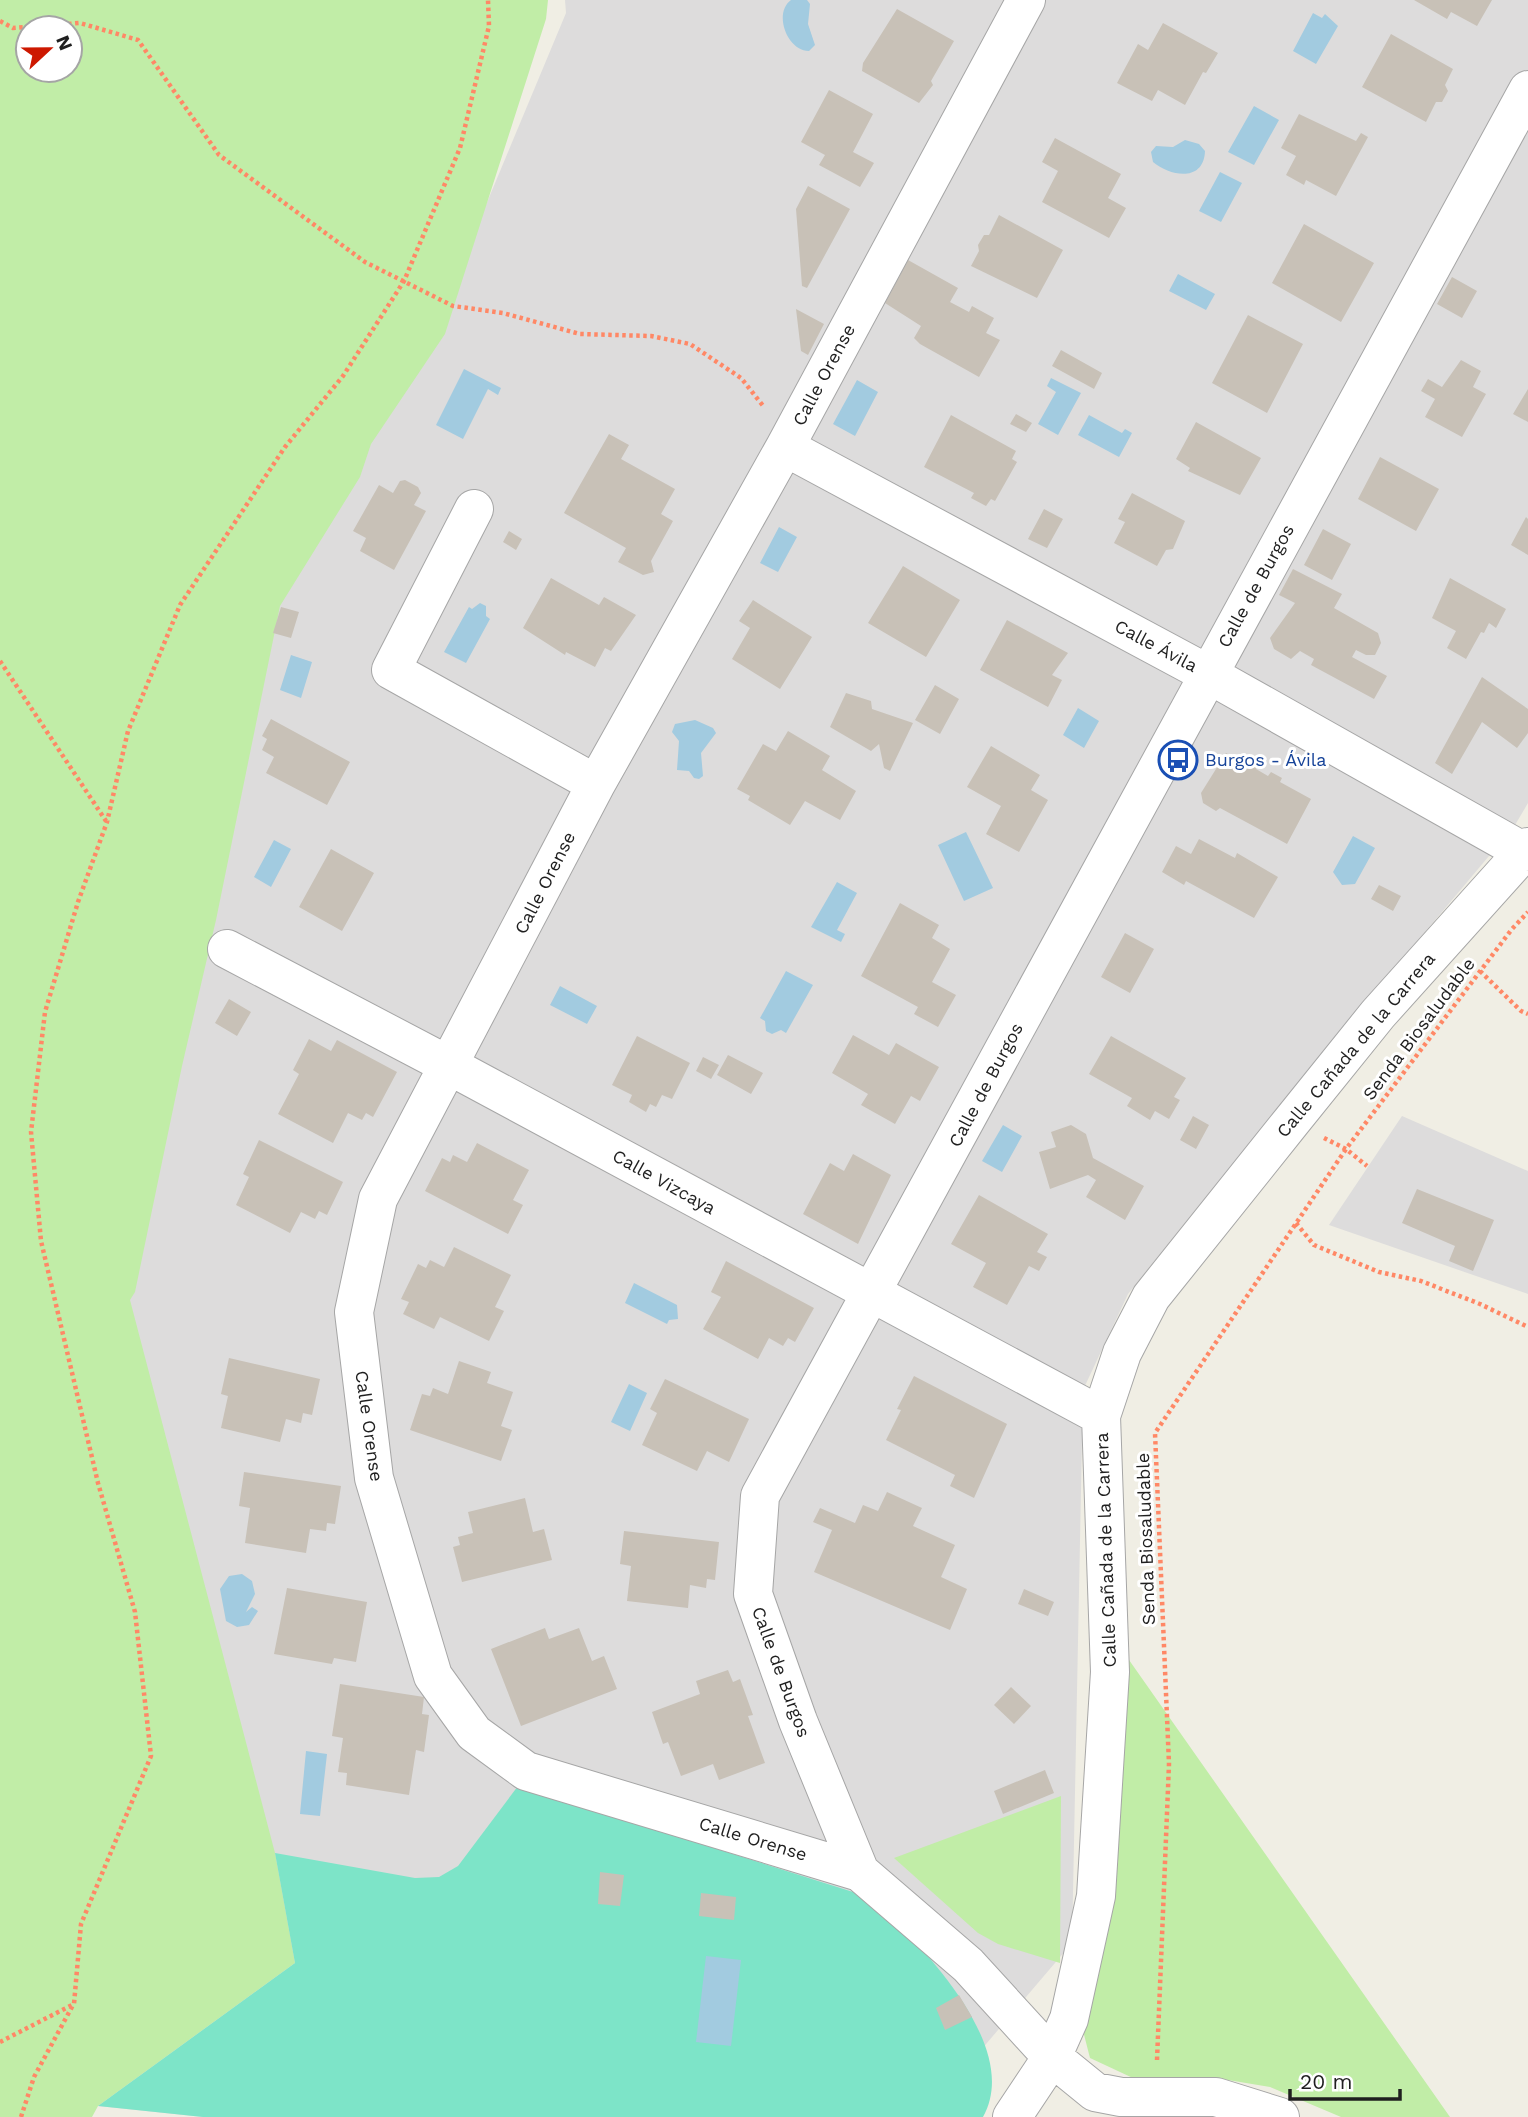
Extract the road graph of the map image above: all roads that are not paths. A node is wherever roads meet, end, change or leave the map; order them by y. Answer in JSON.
{"nodes":[{"id":1,"x":1026,"y":0,"type":"edge"},
{"id":2,"x":1528,"y":90,"type":"edge"},
{"id":3,"x":785,"y":447,"type":"junction"},
{"id":4,"x":474,"y":509,"type":"dead end"},
{"id":5,"x":1208,"y":674,"type":"junction"},
{"id":6,"x":596,"y":784,"type":"junction"},
{"id":7,"x":1526,"y":849,"type":"edge"},
{"id":8,"x":227,"y":949,"type":"dead end"},
{"id":9,"x":450,"y":1066,"type":"junction"},
{"id":10,"x":872,"y":1296,"type":"junction"},
{"id":11,"x":1101,"y":1416,"type":"junction"},
{"id":12,"x":860,"y":1872,"type":"junction"},
{"id":13,"x":1052,"y":2057,"type":"junction"},
{"id":14,"x":1012,"y":2117,"type":"edge"},
{"id":15,"x":1280,"y":2117,"type":"edge"}],
"edges":[{"from":1,"to":3,"type":"street","name":"Calle Orense"},
{"from":2,"to":5,"type":"street","name":"Calle de Burgos"},
{"from":3,"to":5,"type":"street","name":"Calle Ávila"},
{"from":3,"to":6,"type":"street","name":"Calle Orense"},
{"from":4,"to":6,"type":"street"},
{"from":5,"to":7,"type":"street","name":"Calle Ávila"},
{"from":5,"to":10,"type":"street","name":"Calle de Burgos"},
{"from":6,"to":9,"type":"street","name":"Calle Orense"},
{"from":7,"to":11,"type":"street","name":"Calle Cañada de la Carrera"},
{"from":8,"to":9,"type":"street","name":"Calle Vizcaya"},
{"from":9,"to":10,"type":"street","name":"Calle Vizcaya"},
{"from":9,"to":12,"type":"street","name":"Calle Orense"},
{"from":10,"to":11,"type":"street","name":"Calle Vizcaya"},
{"from":10,"to":12,"type":"street","name":"Calle de Burgos"},
{"from":11,"to":13,"type":"street","name":"Calle Cañada de la Carrera"},
{"from":12,"to":13,"type":"street","name":"Calle de Burgos"},
{"from":13,"to":14,"type":"street","name":"Calle Cañada de la Carrera"},
{"from":13,"to":15,"type":"street","name":"Calle de Burgos"}]}
